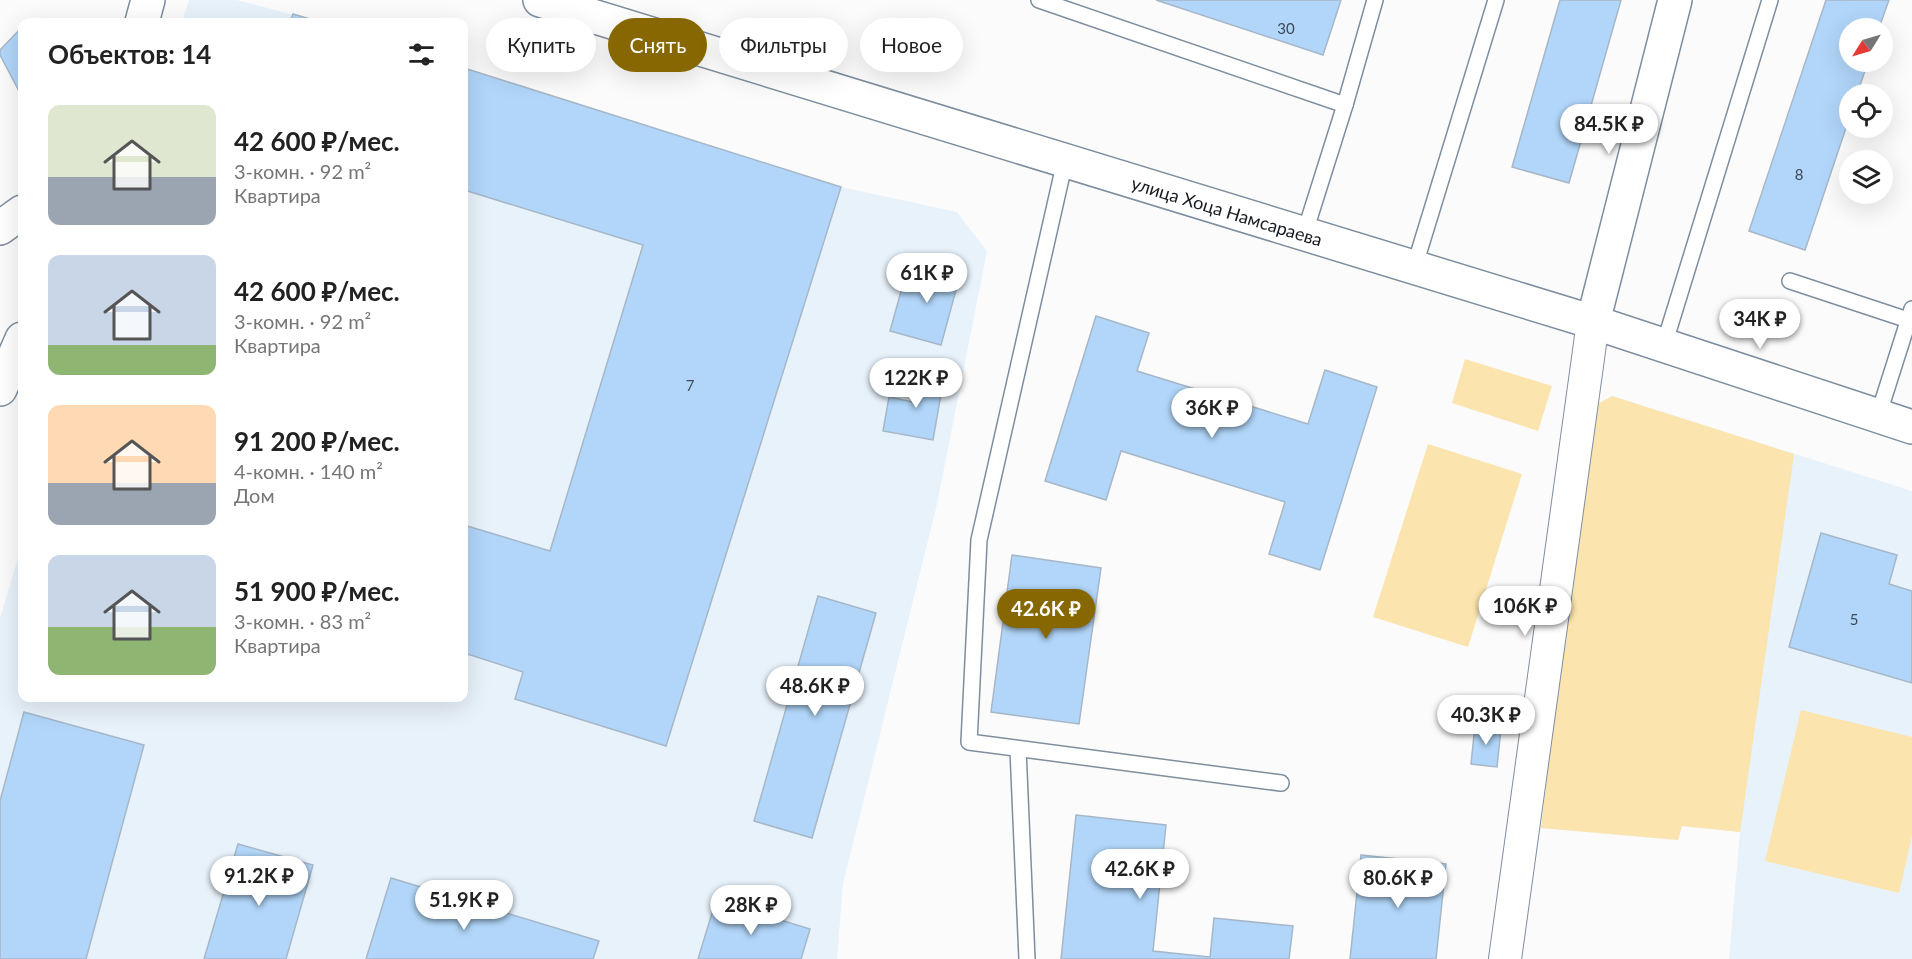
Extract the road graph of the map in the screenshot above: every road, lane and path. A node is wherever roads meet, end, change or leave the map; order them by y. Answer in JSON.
{"nodes":[{"id":1,"x":148,"y":0,"type":"edge"},
{"id":2,"x":540,"y":0,"type":"edge"},
{"id":3,"x":1039,"y":0,"type":"edge"},
{"id":4,"x":1375,"y":0,"type":"edge"},
{"id":5,"x":1496,"y":0,"type":"edge"},
{"id":6,"x":1675,"y":0,"type":"edge"},
{"id":7,"x":1770,"y":0,"type":"edge"},
{"id":8,"x":143,"y":18,"type":"edge"},
{"id":9,"x":1345,"y":105,"type":"junction"},
{"id":10,"x":1065,"y":161,"type":"junction"},
{"id":11,"x":18,"y":216,"type":"edge"},
{"id":12,"x":0,"y":228,"type":"edge"},
{"id":13,"x":1304,"y":235,"type":"junction"},
{"id":14,"x":1413,"y":268,"type":"junction"},
{"id":15,"x":1790,"y":281,"type":"dead end"},
{"id":16,"x":1910,"y":314,"type":"edge"},
{"id":17,"x":1593,"y":322,"type":"junction"},
{"id":18,"x":1664,"y":345,"type":"junction"},
{"id":19,"x":18,"y":348,"type":"edge"},
{"id":20,"x":0,"y":390,"type":"edge"},
{"id":21,"x":1878,"y":416,"type":"junction"},
{"id":22,"x":1912,"y":427,"type":"edge"},
{"id":23,"x":1018,"y":749,"type":"junction"},
{"id":24,"x":1281,"y":783,"type":"dead end"},
{"id":25,"x":1027,"y":959,"type":"edge"},
{"id":26,"x":1505,"y":959,"type":"edge"}],
"edges":[{"from":1,"to":8,"type":"street"},
{"from":2,"to":10,"type":"street","name":"улица Хоца Намсараева"},
{"from":3,"to":9,"type":"lane"},
{"from":4,"to":9,"type":"lane"},
{"from":5,"to":14,"type":"lane"},
{"from":6,"to":17,"type":"street"},
{"from":7,"to":18,"type":"lane"},
{"from":9,"to":13,"type":"lane"},
{"from":10,"to":13,"type":"street","name":"улица Хоца Намсараева"},
{"from":10,"to":23,"type":"lane"},
{"from":11,"to":12,"type":"street"},
{"from":13,"to":14,"type":"street","name":"улица Хоца Намсараева"},
{"from":14,"to":17,"type":"street","name":"улица Хоца Намсараева"},
{"from":15,"to":16,"type":"lane"},
{"from":16,"to":21,"type":"lane"},
{"from":17,"to":18,"type":"street","name":"улица Хоца Намсараева"},
{"from":17,"to":26,"type":"street"},
{"from":18,"to":21,"type":"street","name":"улица Хоца Намсараева"},
{"from":19,"to":20,"type":"street"},
{"from":21,"to":22,"type":"street","name":"улица Хоца Намсараева"},
{"from":23,"to":24,"type":"lane"},
{"from":23,"to":25,"type":"lane"}]}
